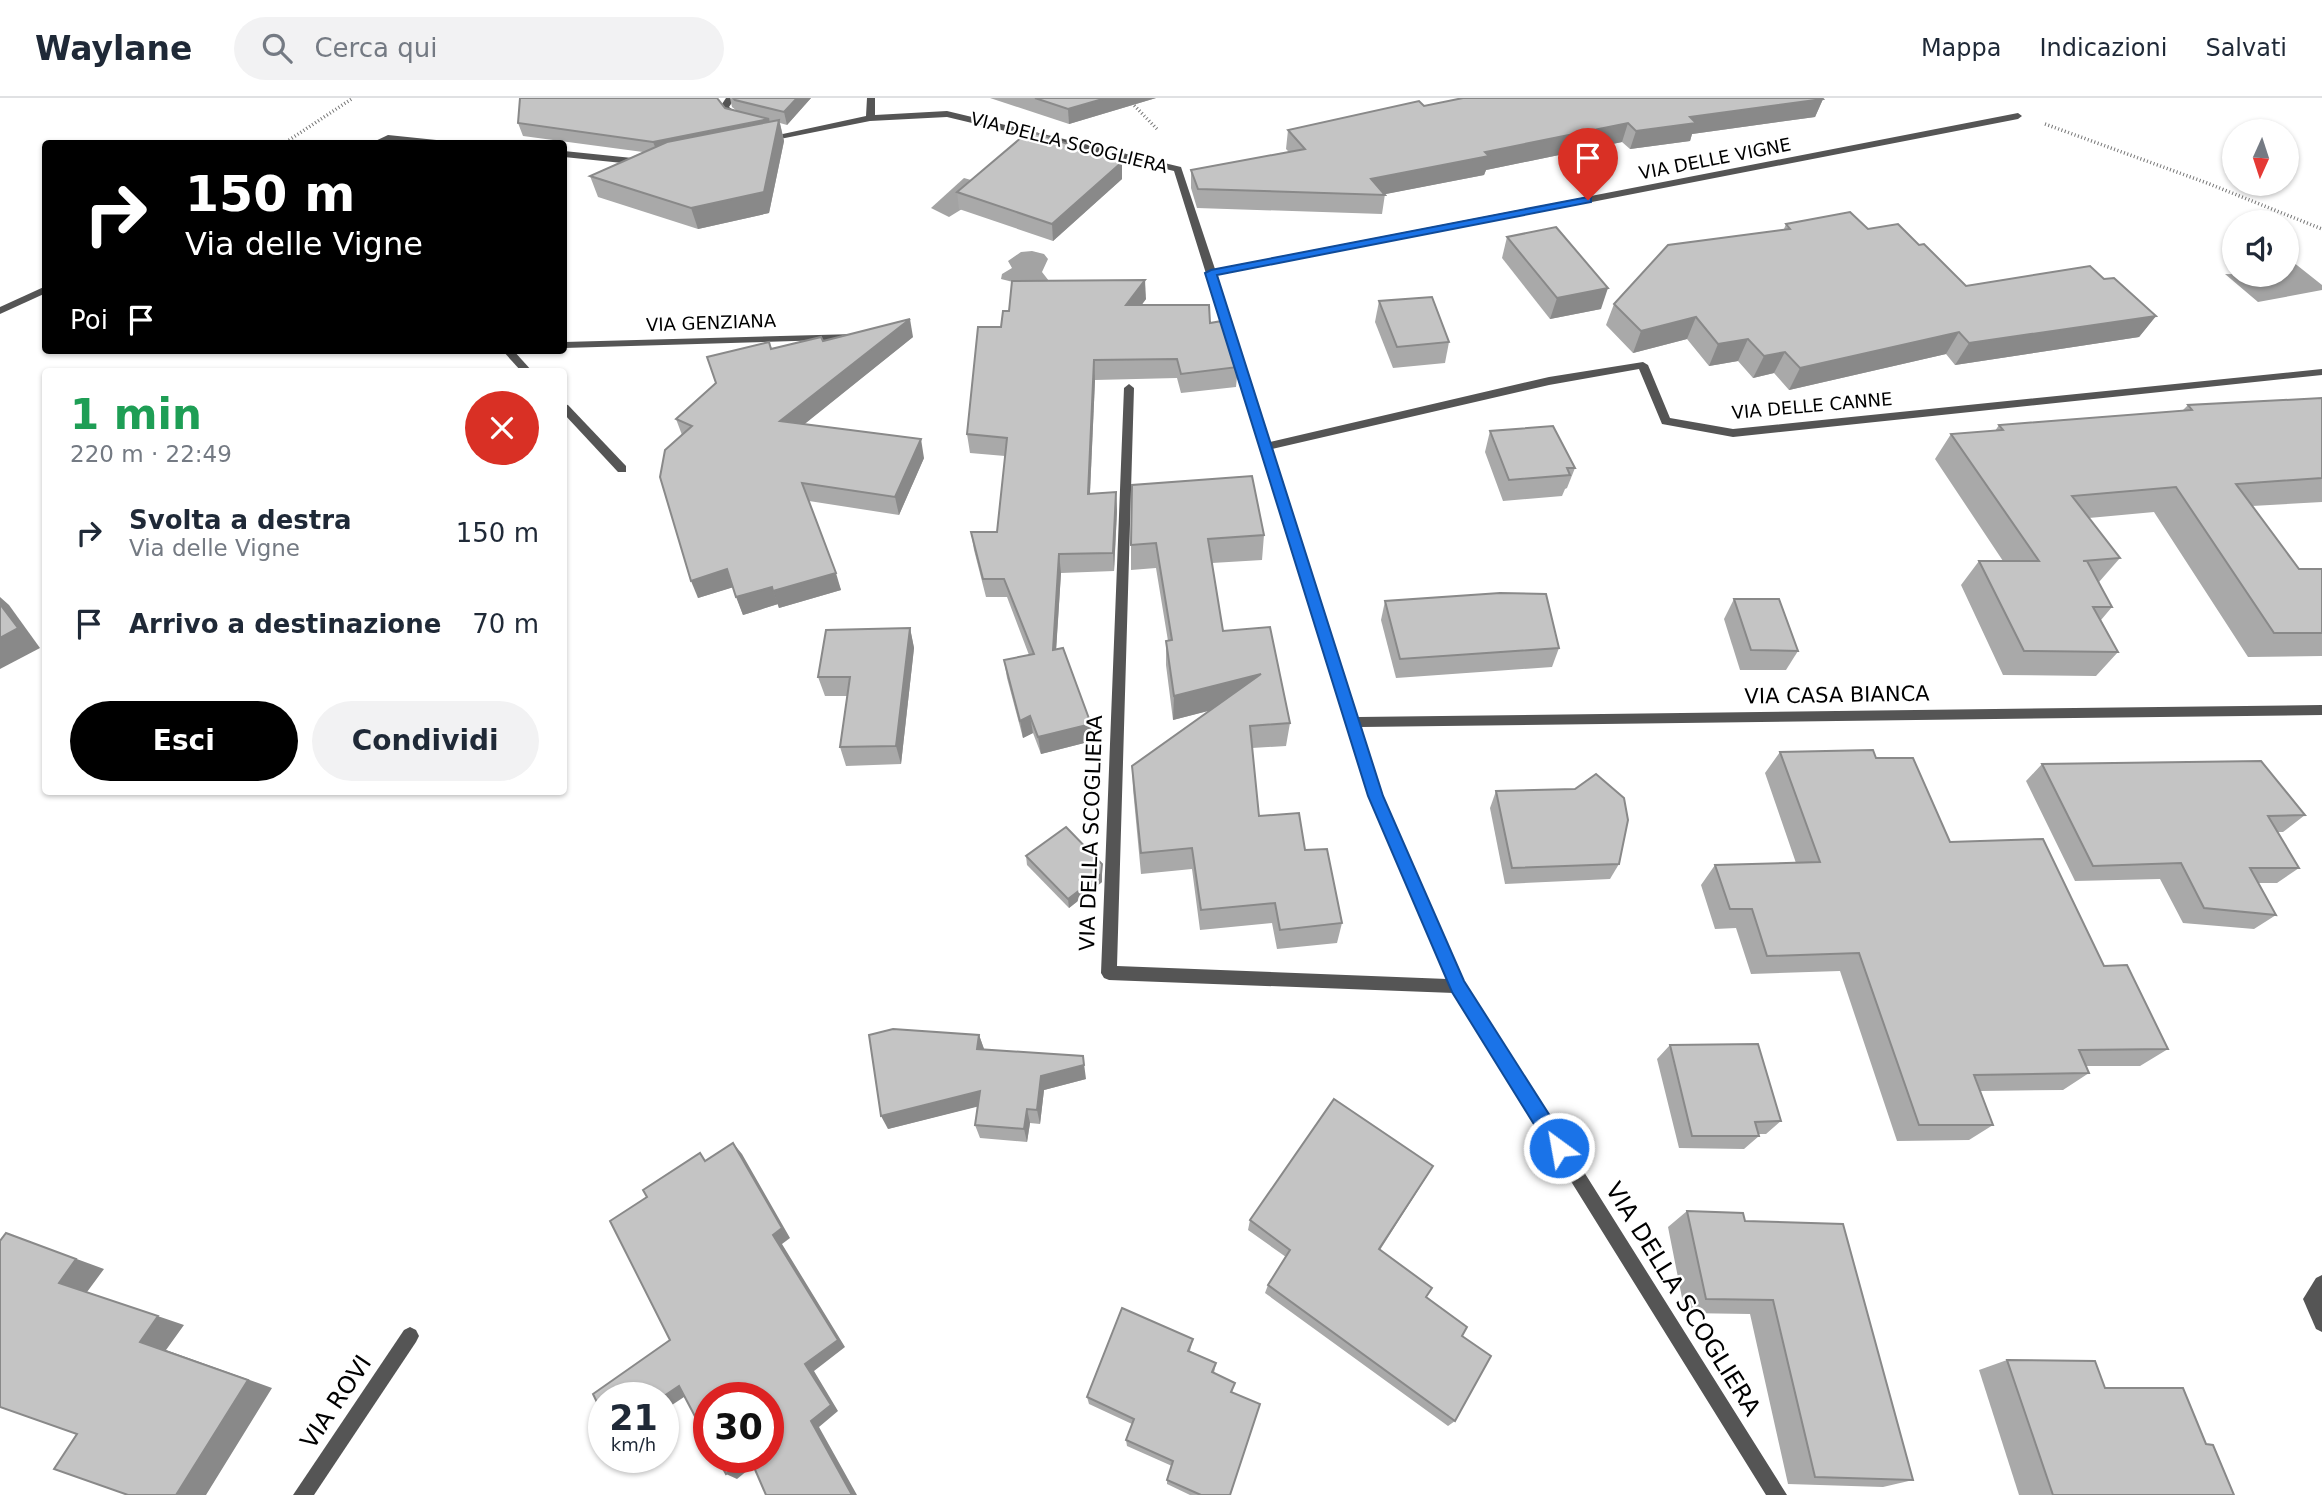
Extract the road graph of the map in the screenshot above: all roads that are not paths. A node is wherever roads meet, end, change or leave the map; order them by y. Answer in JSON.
{"nodes":[{"id":1,"x":732,"y":98,"type":"edge"},
{"id":2,"x":871,"y":98,"type":"edge"},
{"id":3,"x":2018,"y":116,"type":"road end"},
{"id":4,"x":870,"y":118,"type":"junction"},
{"id":5,"x":747,"y":120,"type":"edge"},
{"id":6,"x":772,"y":126,"type":"edge"},
{"id":7,"x":797,"y":132,"type":"junction"},
{"id":8,"x":383,"y":140,"type":"edge"},
{"id":9,"x":407,"y":140,"type":"edge"},
{"id":10,"x":756,"y":141,"type":"edge"},
{"id":11,"x":567,"y":154,"type":"edge"},
{"id":12,"x":661,"y":159,"type":"edge"},
{"id":13,"x":1211,"y":273,"type":"junction"},
{"id":14,"x":42,"y":291,"type":"edge"},
{"id":15,"x":0,"y":311,"type":"edge"},
{"id":16,"x":860,"y":337,"type":"edge"},
{"id":17,"x":567,"y":345,"type":"edge"},
{"id":18,"x":511,"y":354,"type":"edge"},
{"id":19,"x":524,"y":368,"type":"edge"},
{"id":20,"x":2322,"y":372,"type":"edge"},
{"id":21,"x":1129,"y":388,"type":"dead end"},
{"id":22,"x":567,"y":411,"type":"edge"},
{"id":23,"x":1266,"y":447,"type":"junction"},
{"id":24,"x":622,"y":469,"type":"dead end"},
{"id":25,"x":2322,"y":710,"type":"edge"},
{"id":26,"x":1353,"y":723,"type":"junction"},
{"id":27,"x":1458,"y":986,"type":"junction"},
{"id":28,"x":2322,"y":1284,"type":"edge"},
{"id":29,"x":2322,"y":1322,"type":"edge"},
{"id":30,"x":410,"y":1336,"type":"dead end"},
{"id":31,"x":303,"y":1495,"type":"edge"},
{"id":32,"x":1777,"y":1495,"type":"edge"}],
"edges":[{"from":1,"to":5,"type":"street"},
{"from":2,"to":4,"type":"street"},
{"from":3,"to":13,"type":"street","name":"VIA DELLE VIGNE"},
{"from":4,"to":7,"type":"street","name":"VIA DELLA SCOGLIERA"},
{"from":4,"to":13,"type":"street","name":"VIA DELLA SCOGLIERA"},
{"from":6,"to":7,"type":"street"},
{"from":7,"to":10,"type":"street","name":"VIA DELLA SCOGLIERA"},
{"from":8,"to":9,"type":"street"},
{"from":11,"to":12,"type":"street"},
{"from":13,"to":23,"type":"street","name":"VIA DELLA SCOGLIERA"},
{"from":14,"to":15,"type":"street"},
{"from":16,"to":17,"type":"street","name":"VIA GENZIANA"},
{"from":18,"to":19,"type":"street"},
{"from":20,"to":23,"type":"street","name":"VIA DELLE CANNE"},
{"from":21,"to":27,"type":"street","name":"VIA DELLA SCOGLIERA"},
{"from":22,"to":24,"type":"street"},
{"from":23,"to":26,"type":"street","name":"VIA DELLA SCOGLIERA"},
{"from":25,"to":26,"type":"street","name":"VIA CASA BIANCA"},
{"from":26,"to":27,"type":"street","name":"VIA DELLA SCOGLIERA"},
{"from":27,"to":32,"type":"street","name":"VIA DELLA SCOGLIERA"},
{"from":28,"to":29,"type":"street"},
{"from":30,"to":31,"type":"street","name":"VIA ROVI"}]}
